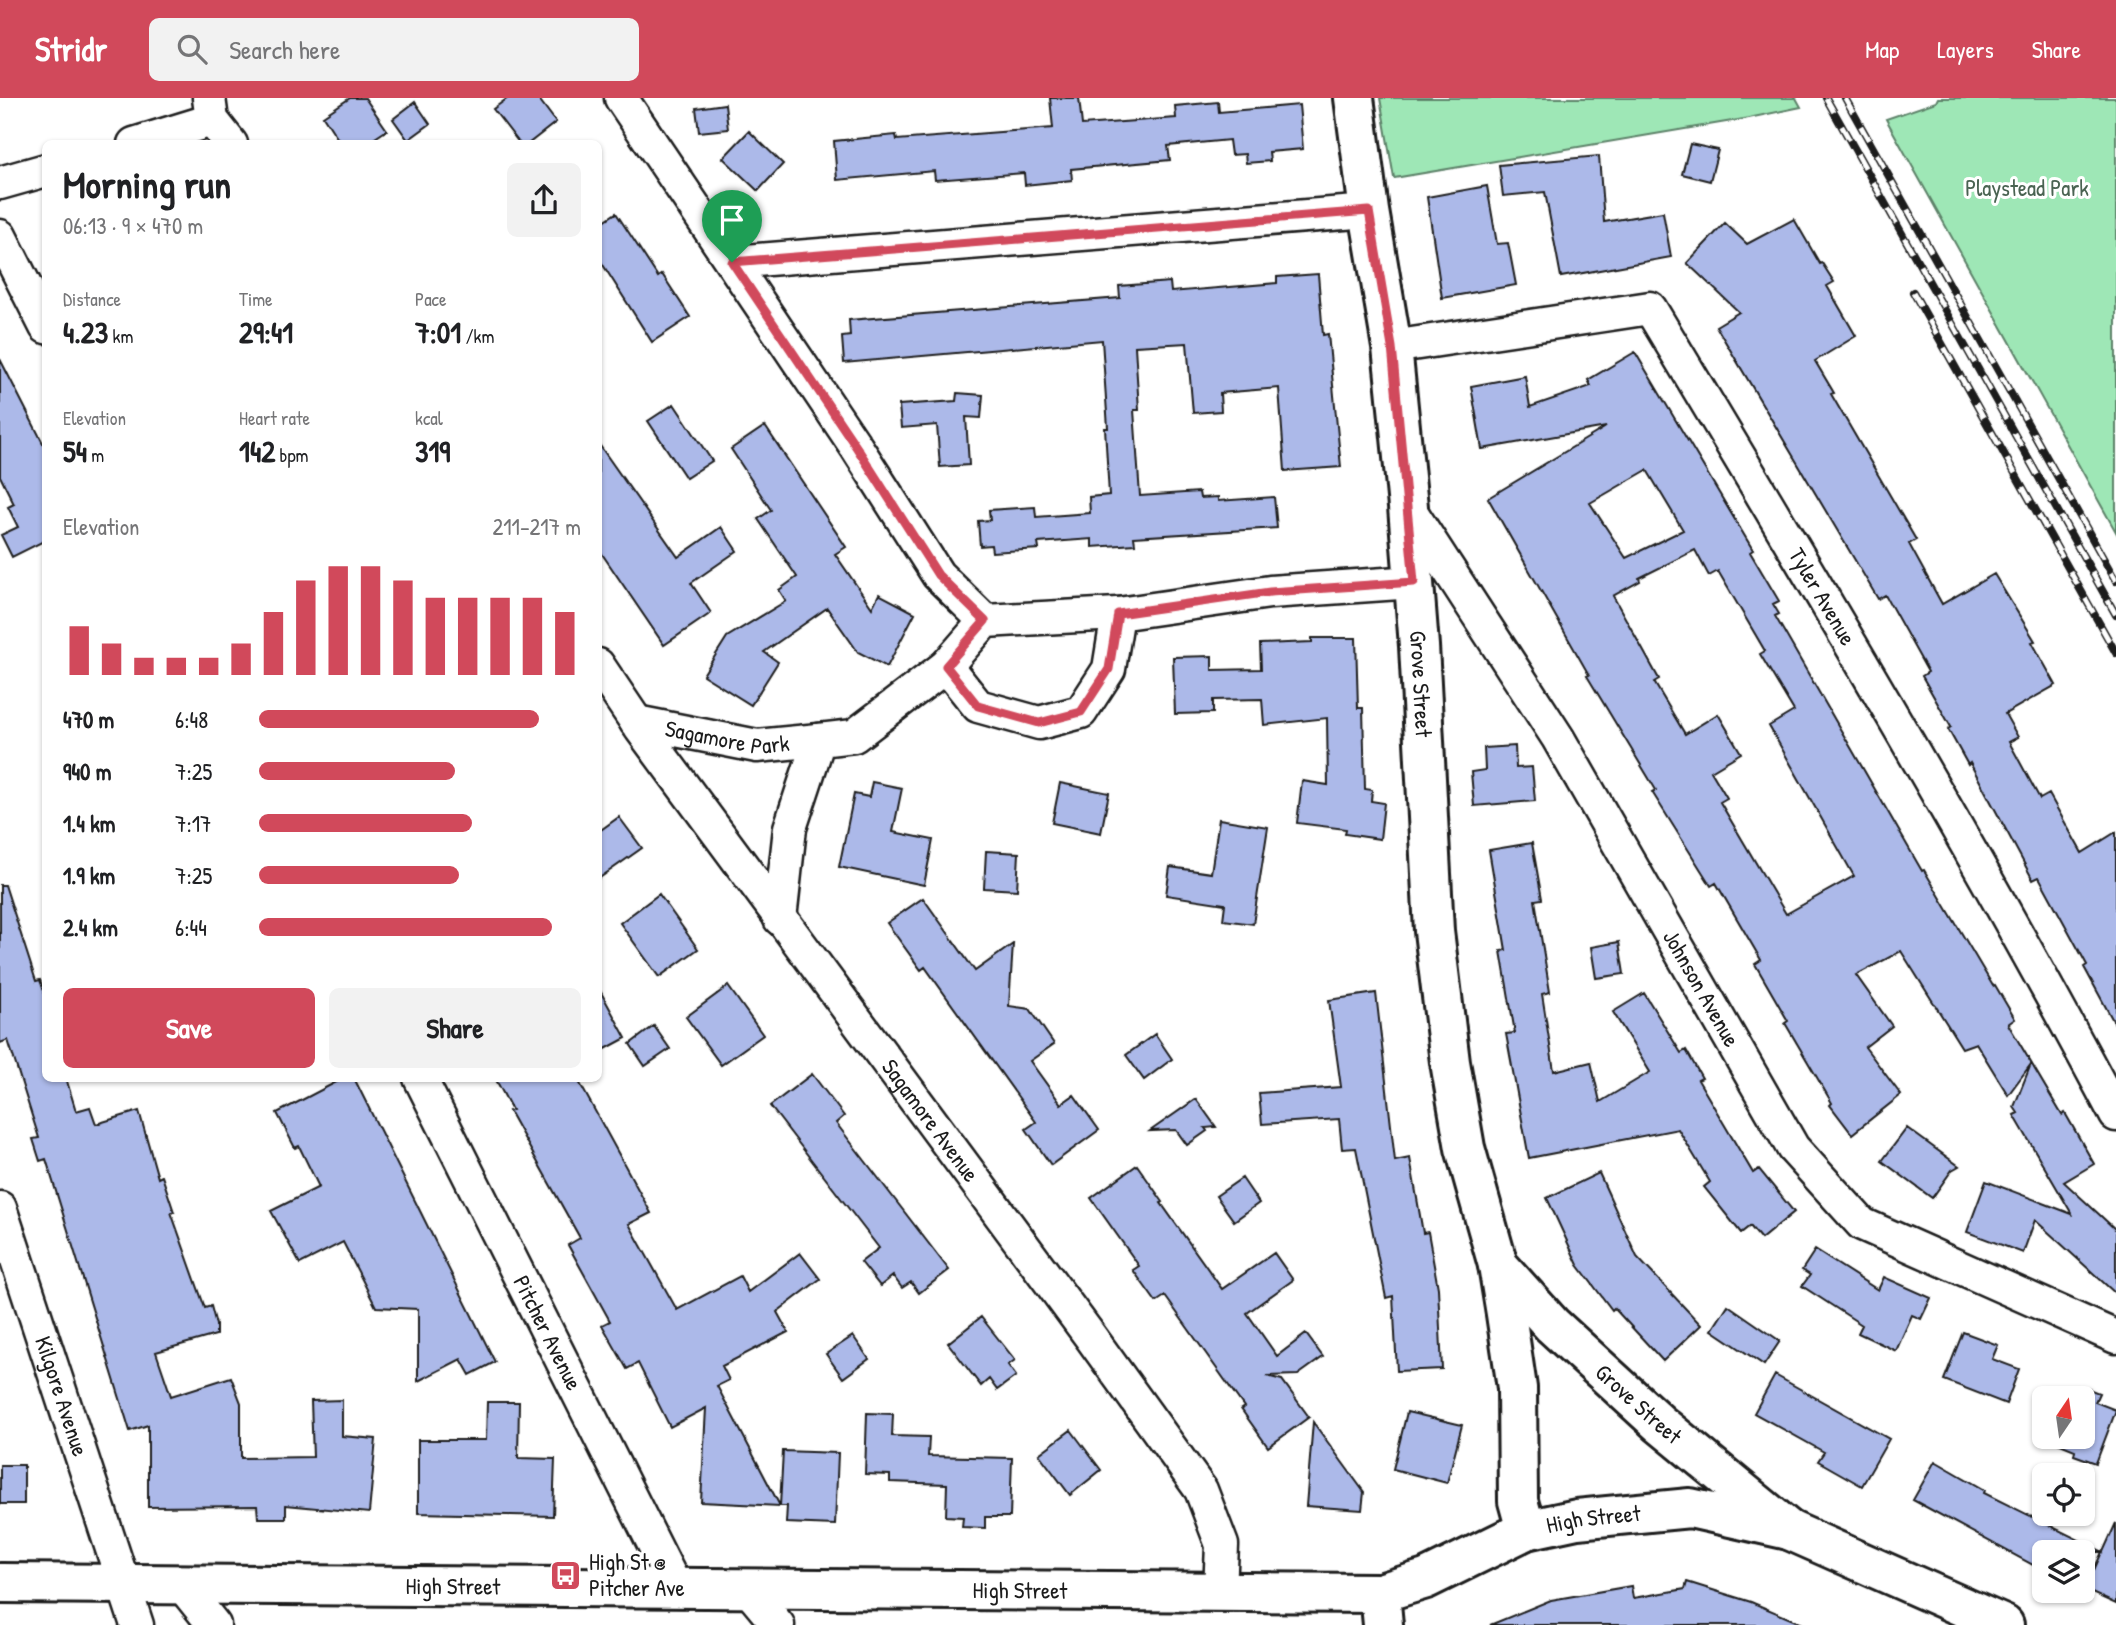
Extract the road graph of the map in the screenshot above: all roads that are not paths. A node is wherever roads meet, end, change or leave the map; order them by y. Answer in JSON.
{"nodes":[{"id":1,"x":621,"y":98,"type":"edge"},
{"id":2,"x":1354,"y":98,"type":"edge"},
{"id":3,"x":217,"y":121,"type":"edge"},
{"id":4,"x":148,"y":140,"type":"edge"},
{"id":5,"x":42,"y":171,"type":"edge"},
{"id":6,"x":0,"y":183,"type":"edge"},
{"id":7,"x":1369,"y":211,"type":"junction"},
{"id":8,"x":0,"y":236,"type":"edge"},
{"id":9,"x":732,"y":262,"type":"junction"},
{"id":10,"x":42,"y":319,"type":"edge"},
{"id":11,"x":1392,"y":347,"type":"junction"},
{"id":12,"x":1408,"y":507,"type":"junction"},
{"id":13,"x":1414,"y":582,"type":"junction"},
{"id":14,"x":1118,"y":614,"type":"junction"},
{"id":15,"x":985,"y":621,"type":"junction"},
{"id":16,"x":946,"y":666,"type":"junction"},
{"id":17,"x":602,"y":671,"type":"edge"},
{"id":18,"x":636,"y":722,"type":"junction"},
{"id":19,"x":819,"y":740,"type":"junction"},
{"id":20,"x":780,"y":919,"type":"junction"},
{"id":21,"x":422,"y":1082,"type":"edge"},
{"id":22,"x":2116,"y":1115,"type":"edge"},
{"id":23,"x":0,"y":1208,"type":"edge"},
{"id":24,"x":1498,"y":1265,"type":"junction"},
{"id":25,"x":2116,"y":1337,"type":"edge"},
{"id":26,"x":1526,"y":1530,"type":"junction"},
{"id":27,"x":1789,"y":1530,"type":"junction"},
{"id":28,"x":0,"y":1583,"type":"edge"},
{"id":29,"x":123,"y":1583,"type":"junction"},
{"id":30,"x":181,"y":1584,"type":"junction"},
{"id":31,"x":676,"y":1588,"type":"junction"},
{"id":32,"x":748,"y":1588,"type":"junction"},
{"id":33,"x":1220,"y":1591,"type":"junction"},
{"id":34,"x":1381,"y":1609,"type":"edge"},
{"id":35,"x":136,"y":1625,"type":"edge"},
{"id":36,"x":214,"y":1625,"type":"edge"},
{"id":37,"x":778,"y":1625,"type":"edge"},
{"id":38,"x":2004,"y":1625,"type":"edge"}],
"edges":[{"from":1,"to":9,"type":"street"},
{"from":2,"to":7,"type":"main road","name":"Grove Street"},
{"from":3,"to":4,"type":"street"},
{"from":5,"to":6,"type":"street"},
{"from":7,"to":9,"type":"street"},
{"from":7,"to":11,"type":"main road","name":"Grove Street"},
{"from":8,"to":10,"type":"street"},
{"from":9,"to":15,"type":"street"},
{"from":11,"to":12,"type":"main road","name":"Grove Street"},
{"from":11,"to":22,"type":"street","name":"Tyler Avenue"},
{"from":12,"to":13,"type":"main road","name":"Grove Street"},
{"from":12,"to":25,"type":"street","name":"Johnson Avenue"},
{"from":13,"to":14,"type":"street"},
{"from":13,"to":24,"type":"main road","name":"Grove Street"},
{"from":14,"to":15,"type":"street"},
{"from":14,"to":16,"type":"street"},
{"from":15,"to":16,"type":"street","name":"Sagamore Park"},
{"from":16,"to":19,"type":"street","name":"Sagamore Park"},
{"from":17,"to":18,"type":"street","name":"Sagamore Avenue"},
{"from":18,"to":19,"type":"street","name":"Sagamore Park"},
{"from":18,"to":20,"type":"street","name":"Sagamore Avenue"},
{"from":19,"to":20,"type":"street","name":"Sagamore Park"},
{"from":20,"to":33,"type":"street","name":"Sagamore Avenue"},
{"from":21,"to":31,"type":"street","name":"Pitcher Avenue"},
{"from":23,"to":29,"type":"street","name":"Kilgore Avenue"},
{"from":24,"to":26,"type":"main road","name":"Grove Street"},
{"from":24,"to":27,"type":"main road","name":"Grove Street"},
{"from":26,"to":27,"type":"main road","name":"High Street"},
{"from":26,"to":34,"type":"main road","name":"High Street"},
{"from":27,"to":38,"type":"main road","name":"High Street"},
{"from":28,"to":29,"type":"main road","name":"High Street"},
{"from":29,"to":30,"type":"main road","name":"High Street"},
{"from":29,"to":35,"type":"street","name":"Kilgore Avenue"},
{"from":30,"to":31,"type":"main road","name":"High Street"},
{"from":30,"to":36,"type":"street"},
{"from":31,"to":32,"type":"main road","name":"High Street"},
{"from":32,"to":33,"type":"main road","name":"High Street"},
{"from":32,"to":37,"type":"street"},
{"from":33,"to":34,"type":"main road","name":"High Street"}]}
